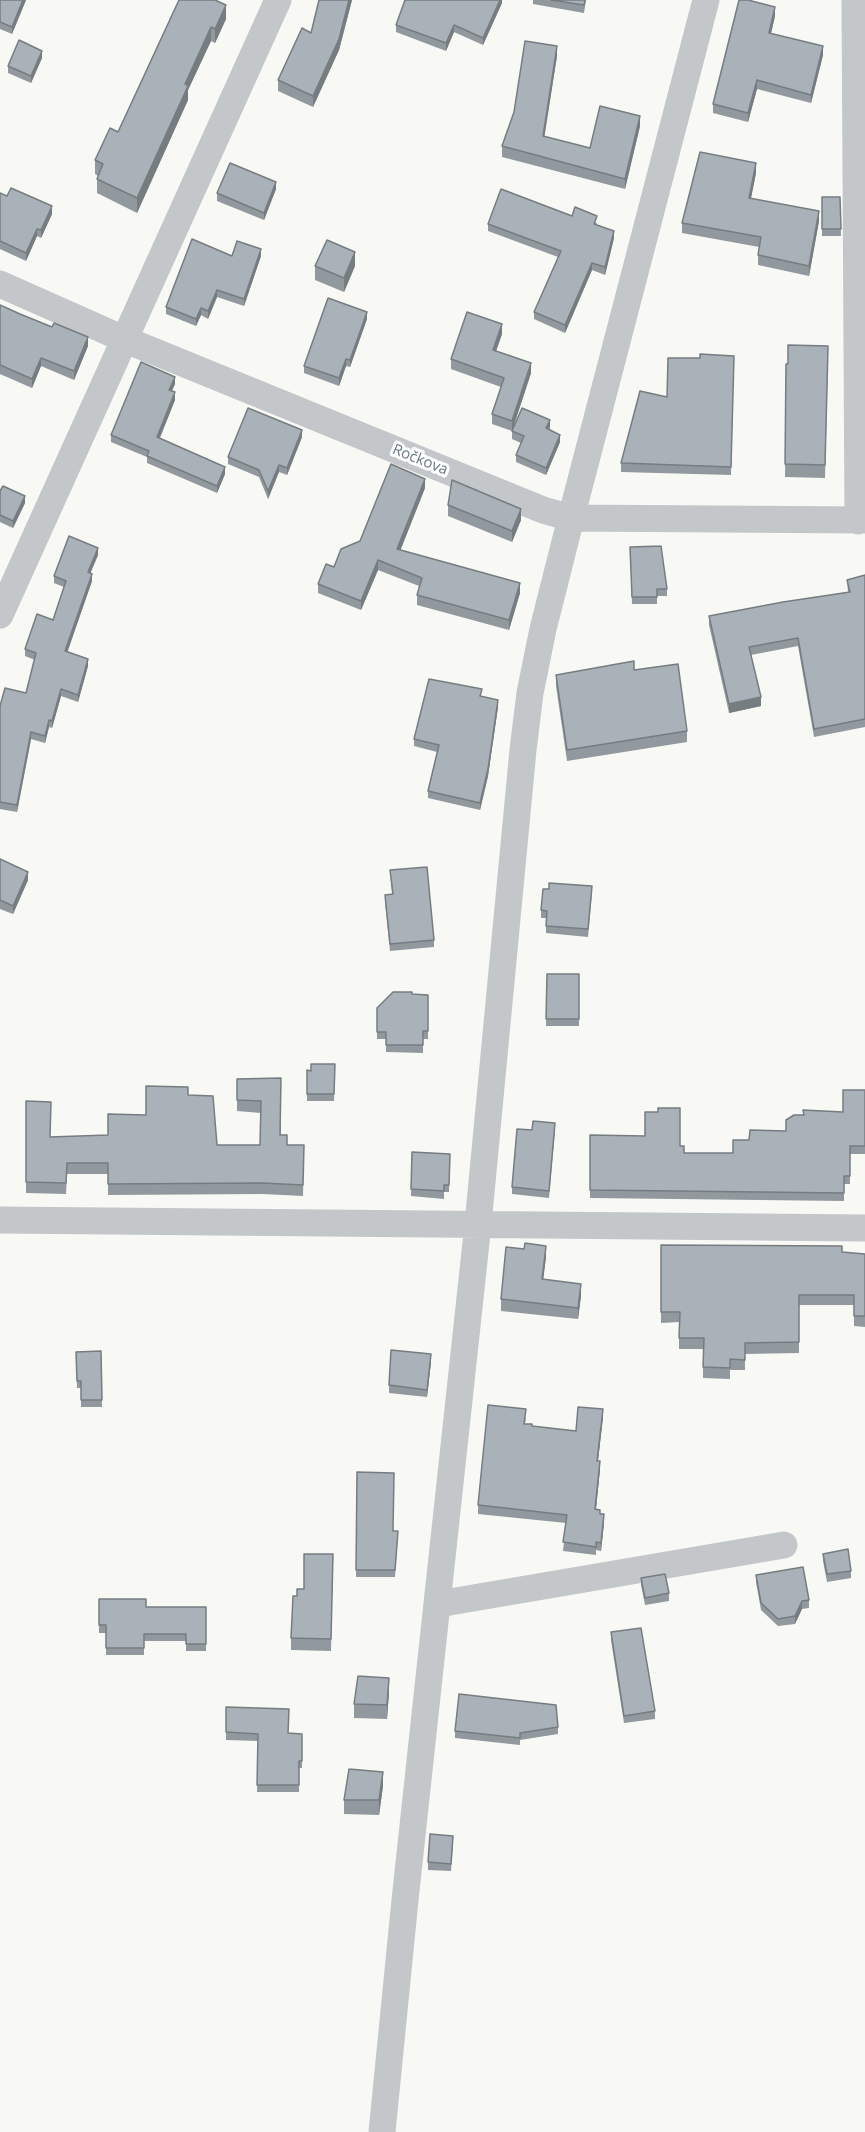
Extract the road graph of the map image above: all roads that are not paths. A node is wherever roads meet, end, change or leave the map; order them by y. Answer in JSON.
{"nodes":[{"id":1,"x":278,"y":0,"type":"edge"},
{"id":2,"x":706,"y":0,"type":"edge"},
{"id":3,"x":859,"y":12,"type":"edge"},
{"id":4,"x":0,"y":284,"type":"edge"},
{"id":5,"x":126,"y":340,"type":"junction"},
{"id":6,"x":571,"y":518,"type":"junction"},
{"id":7,"x":861,"y":521,"type":"edge"},
{"id":8,"x":0,"y":615,"type":"edge"},
{"id":9,"x":0,"y":1220,"type":"edge"},
{"id":10,"x":478,"y":1224,"type":"junction"},
{"id":11,"x":865,"y":1228,"type":"edge"},
{"id":12,"x":784,"y":1545,"type":"dead end"},
{"id":13,"x":438,"y":1604,"type":"junction"},
{"id":14,"x":382,"y":2132,"type":"edge"}],
"edges":[{"from":1,"to":5,"type":"street"},
{"from":2,"to":6,"type":"street"},
{"from":3,"to":7,"type":"street"},
{"from":4,"to":5,"type":"street","name":"Ročkova"},
{"from":5,"to":6,"type":"street","name":"Ročkova"},
{"from":5,"to":8,"type":"street"},
{"from":6,"to":7,"type":"street","name":"Ročkova"},
{"from":6,"to":10,"type":"street"},
{"from":9,"to":10,"type":"street"},
{"from":10,"to":11,"type":"street"},
{"from":10,"to":13,"type":"street"},
{"from":12,"to":13,"type":"street"},
{"from":13,"to":14,"type":"street"}]}
